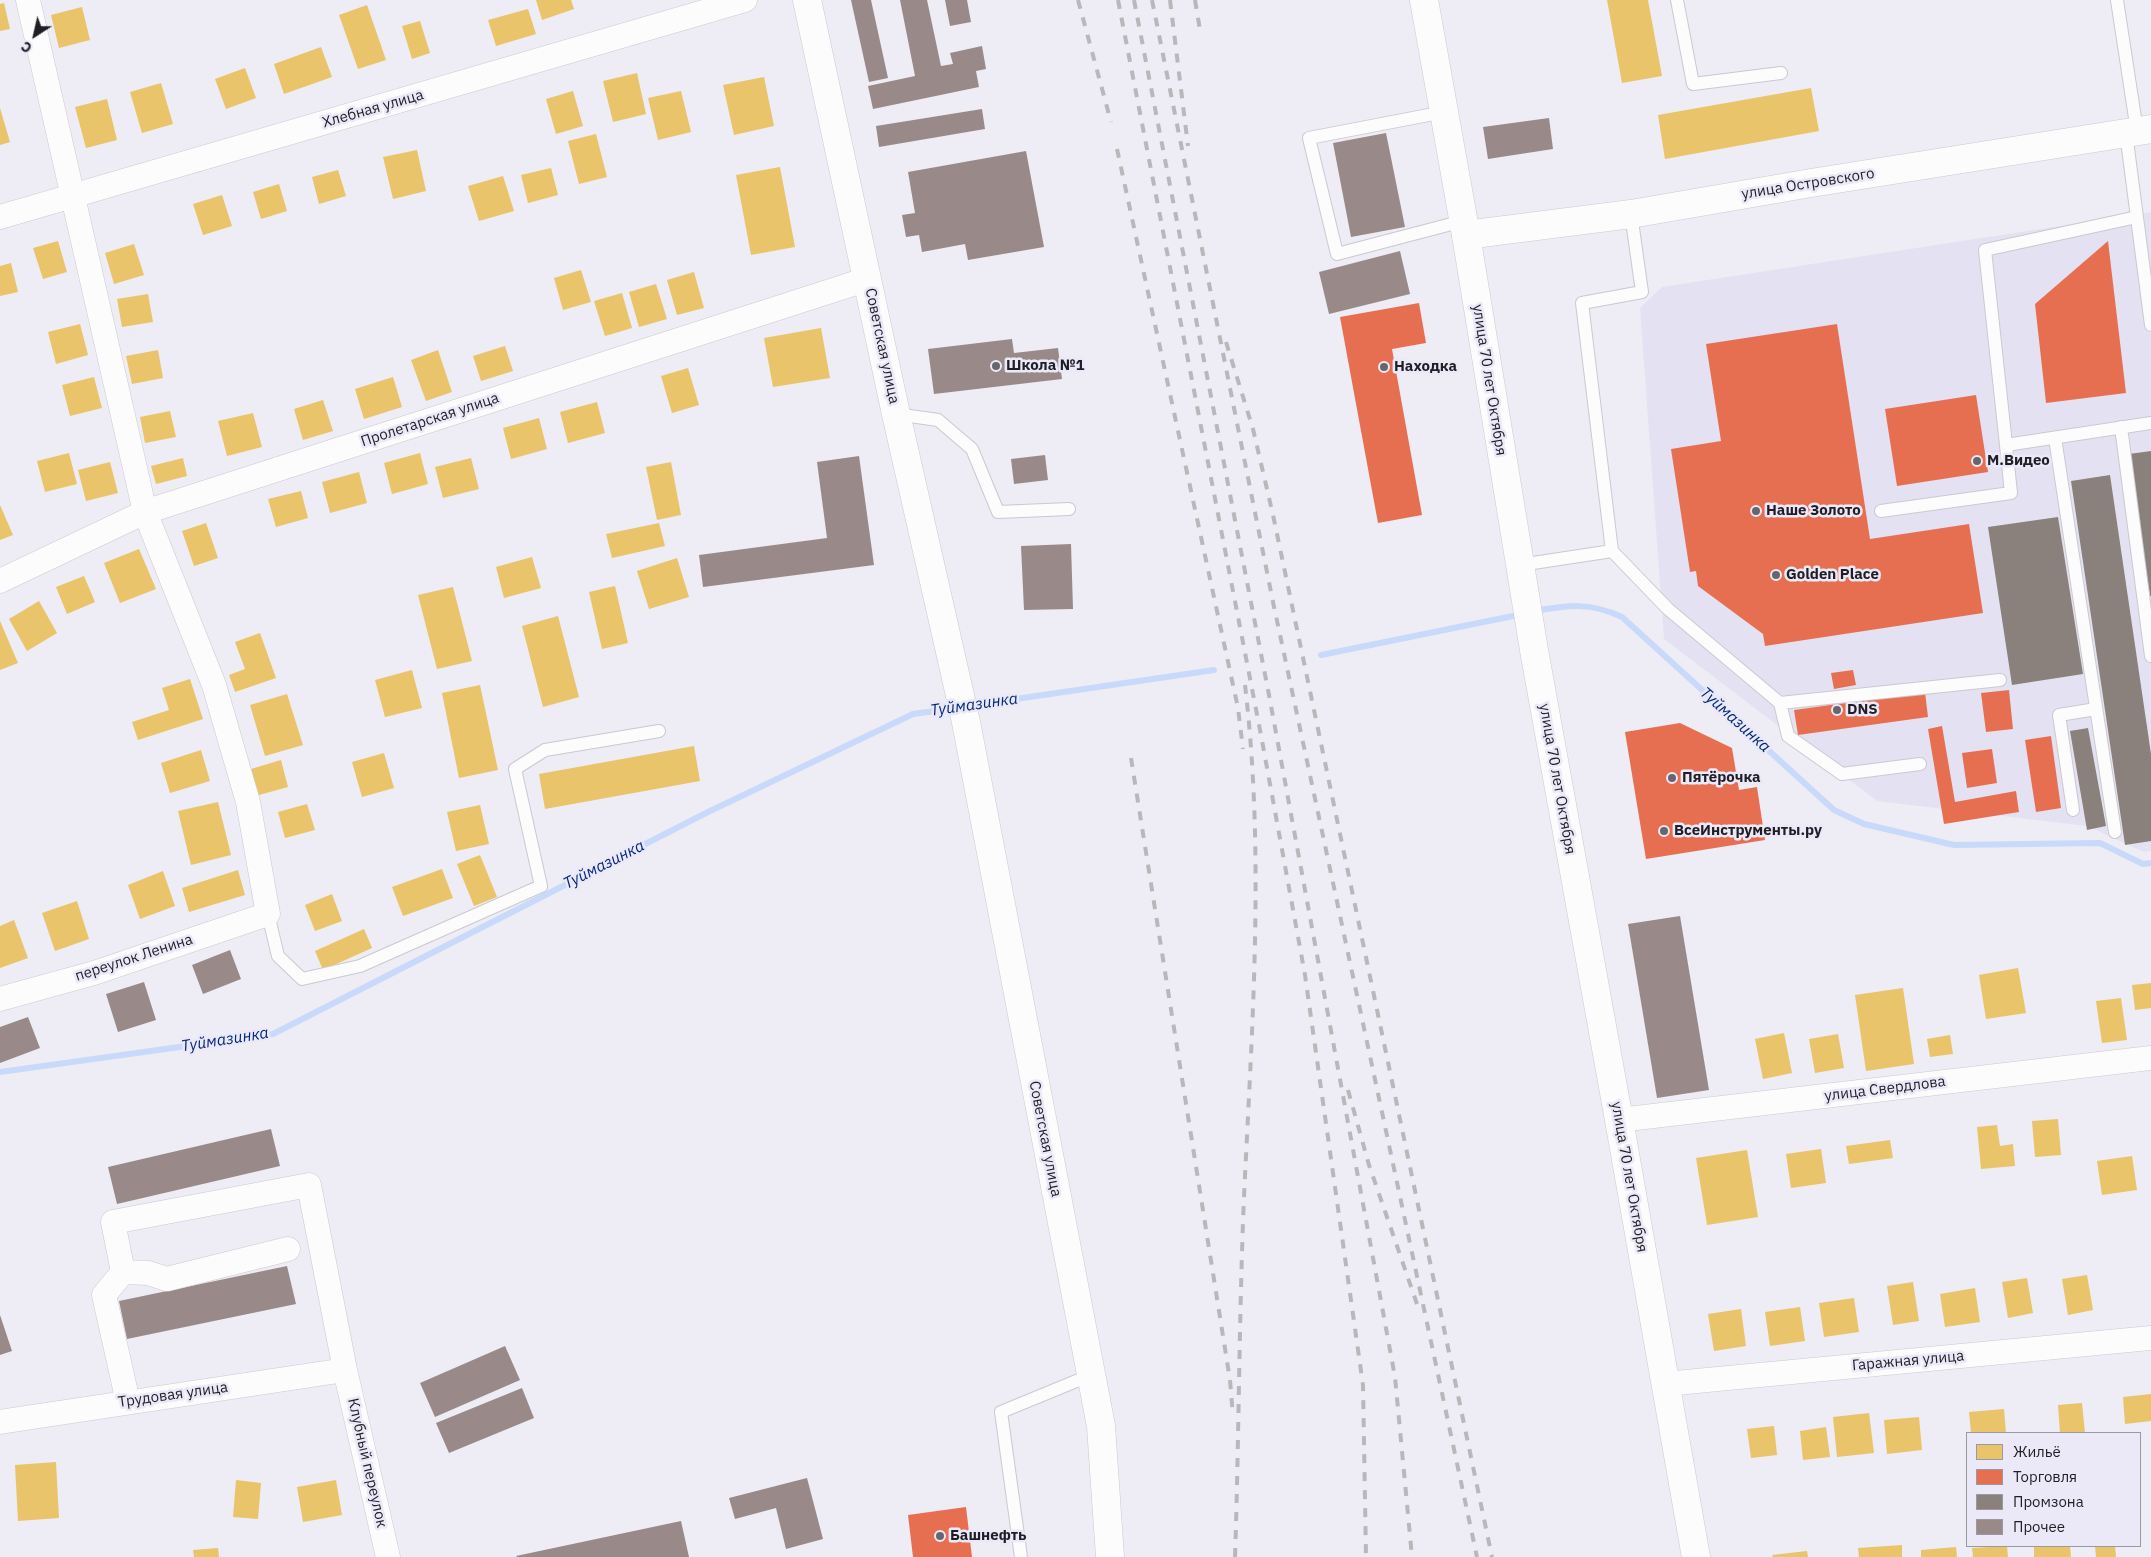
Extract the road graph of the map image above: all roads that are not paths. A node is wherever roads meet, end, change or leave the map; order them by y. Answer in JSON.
{"nodes":[{"id":1,"x":28,"y":0,"type":"edge"},
{"id":2,"x":745,"y":0,"type":"edge"},
{"id":3,"x":807,"y":0,"type":"edge"},
{"id":4,"x":1424,"y":0,"type":"edge"},
{"id":5,"x":1677,"y":0,"type":"edge"},
{"id":6,"x":2117,"y":0,"type":"edge"},
{"id":7,"x":1781,"y":73,"type":"dead end"},
{"id":8,"x":1444,"y":112,"type":"junction"},
{"id":9,"x":2138,"y":131,"type":"edge"},
{"id":10,"x":74,"y":197,"type":"junction"},
{"id":11,"x":1631,"y":214,"type":"junction"},
{"id":12,"x":0,"y":217,"type":"edge"},
{"id":13,"x":2137,"y":217,"type":"junction"},
{"id":14,"x":1464,"y":228,"type":"junction"},
{"id":15,"x":868,"y":279,"type":"junction"},
{"id":16,"x":2151,"y":325,"type":"edge"},
{"id":17,"x":896,"y":414,"type":"junction"},
{"id":18,"x":2151,"y":422,"type":"edge"},
{"id":19,"x":2121,"y":427,"type":"junction"},
{"id":20,"x":2055,"y":438,"type":"junction"},
{"id":21,"x":2006,"y":445,"type":"junction"},
{"id":22,"x":1069,"y":509,"type":"dead end"},
{"id":23,"x":1881,"y":511,"type":"dead end"},
{"id":24,"x":144,"y":512,"type":"junction"},
{"id":25,"x":1612,"y":551,"type":"junction"},
{"id":26,"x":1520,"y":565,"type":"junction"},
{"id":27,"x":0,"y":581,"type":"edge"},
{"id":28,"x":2151,"y":656,"type":"edge"},
{"id":29,"x":2000,"y":680,"type":"dead end"},
{"id":30,"x":1780,"y":703,"type":"junction"},
{"id":31,"x":2096,"y":709,"type":"junction"},
{"id":32,"x":659,"y":731,"type":"dead end"},
{"id":33,"x":1920,"y":764,"type":"dead end"},
{"id":34,"x":2073,"y":810,"type":"dead end"},
{"id":35,"x":2116,"y":832,"type":"dead end"},
{"id":36,"x":268,"y":914,"type":"junction"},
{"id":37,"x":0,"y":999,"type":"edge"},
{"id":38,"x":2151,"y":1058,"type":"edge"},
{"id":39,"x":1619,"y":1120,"type":"junction"},
{"id":40,"x":288,"y":1249,"type":"dead end"},
{"id":41,"x":123,"y":1272,"type":"junction"},
{"id":42,"x":2151,"y":1338,"type":"edge"},
{"id":43,"x":345,"y":1370,"type":"junction"},
{"id":44,"x":1091,"y":1375,"type":"junction"},
{"id":45,"x":1665,"y":1384,"type":"junction"},
{"id":46,"x":128,"y":1402,"type":"junction"},
{"id":47,"x":0,"y":1422,"type":"edge"},
{"id":48,"x":388,"y":1557,"type":"edge"},
{"id":49,"x":1021,"y":1557,"type":"edge"},
{"id":50,"x":1110,"y":1557,"type":"edge"},
{"id":51,"x":1696,"y":1557,"type":"edge"}],
"edges":[{"from":1,"to":10,"type":"street"},
{"from":2,"to":10,"type":"street","name":"Хлебная улица"},
{"from":3,"to":15,"type":"street","name":"Советская улица"},
{"from":4,"to":8,"type":"street","name":"улица 70 лет Октября"},
{"from":5,"to":7,"type":"lane"},
{"from":6,"to":9,"type":"lane"},
{"from":8,"to":14,"type":"street","name":"улица 70 лет Октября"},
{"from":8,"to":14,"type":"lane"},
{"from":9,"to":11,"type":"street","name":"улица Островского"},
{"from":9,"to":13,"type":"lane"},
{"from":10,"to":12,"type":"street","name":"Хлебная улица"},
{"from":10,"to":24,"type":"street"},
{"from":11,"to":14,"type":"street","name":"улица Островского"},
{"from":11,"to":25,"type":"lane"},
{"from":13,"to":16,"type":"lane"},
{"from":13,"to":21,"type":"lane"},
{"from":14,"to":26,"type":"street","name":"улица 70 лет Октября"},
{"from":15,"to":17,"type":"street","name":"Советская улица"},
{"from":15,"to":24,"type":"street","name":"Пролетарская улица"},
{"from":17,"to":22,"type":"lane"},
{"from":17,"to":44,"type":"street","name":"Советская улица"},
{"from":18,"to":19,"type":"lane"},
{"from":19,"to":20,"type":"lane"},
{"from":19,"to":28,"type":"lane"},
{"from":20,"to":21,"type":"lane"},
{"from":20,"to":31,"type":"lane"},
{"from":21,"to":23,"type":"lane"},
{"from":24,"to":27,"type":"street","name":"Пролетарская улица"},
{"from":24,"to":36,"type":"street"},
{"from":25,"to":26,"type":"lane"},
{"from":25,"to":30,"type":"lane"},
{"from":26,"to":39,"type":"street","name":"улица 70 лет Октября"},
{"from":29,"to":30,"type":"lane"},
{"from":30,"to":33,"type":"lane"},
{"from":31,"to":34,"type":"lane"},
{"from":31,"to":35,"type":"lane"},
{"from":32,"to":36,"type":"lane"},
{"from":36,"to":37,"type":"street","name":"переулок Ленина"},
{"from":38,"to":39,"type":"street","name":"улица Свердлова"},
{"from":39,"to":45,"type":"street","name":"улица 70 лет Октября"},
{"from":40,"to":41,"type":"street"},
{"from":41,"to":43,"type":"street","name":"Клубный переулок"},
{"from":41,"to":46,"type":"street"},
{"from":42,"to":45,"type":"street","name":"Гаражная улица"},
{"from":43,"to":46,"type":"street","name":"Трудовая улица"},
{"from":43,"to":48,"type":"street","name":"Клубный переулок"},
{"from":44,"to":49,"type":"lane"},
{"from":44,"to":50,"type":"street","name":"Советская улица"},
{"from":45,"to":51,"type":"street","name":"улица 70 лет Октября"},
{"from":46,"to":47,"type":"street","name":"Трудовая улица"}]}
